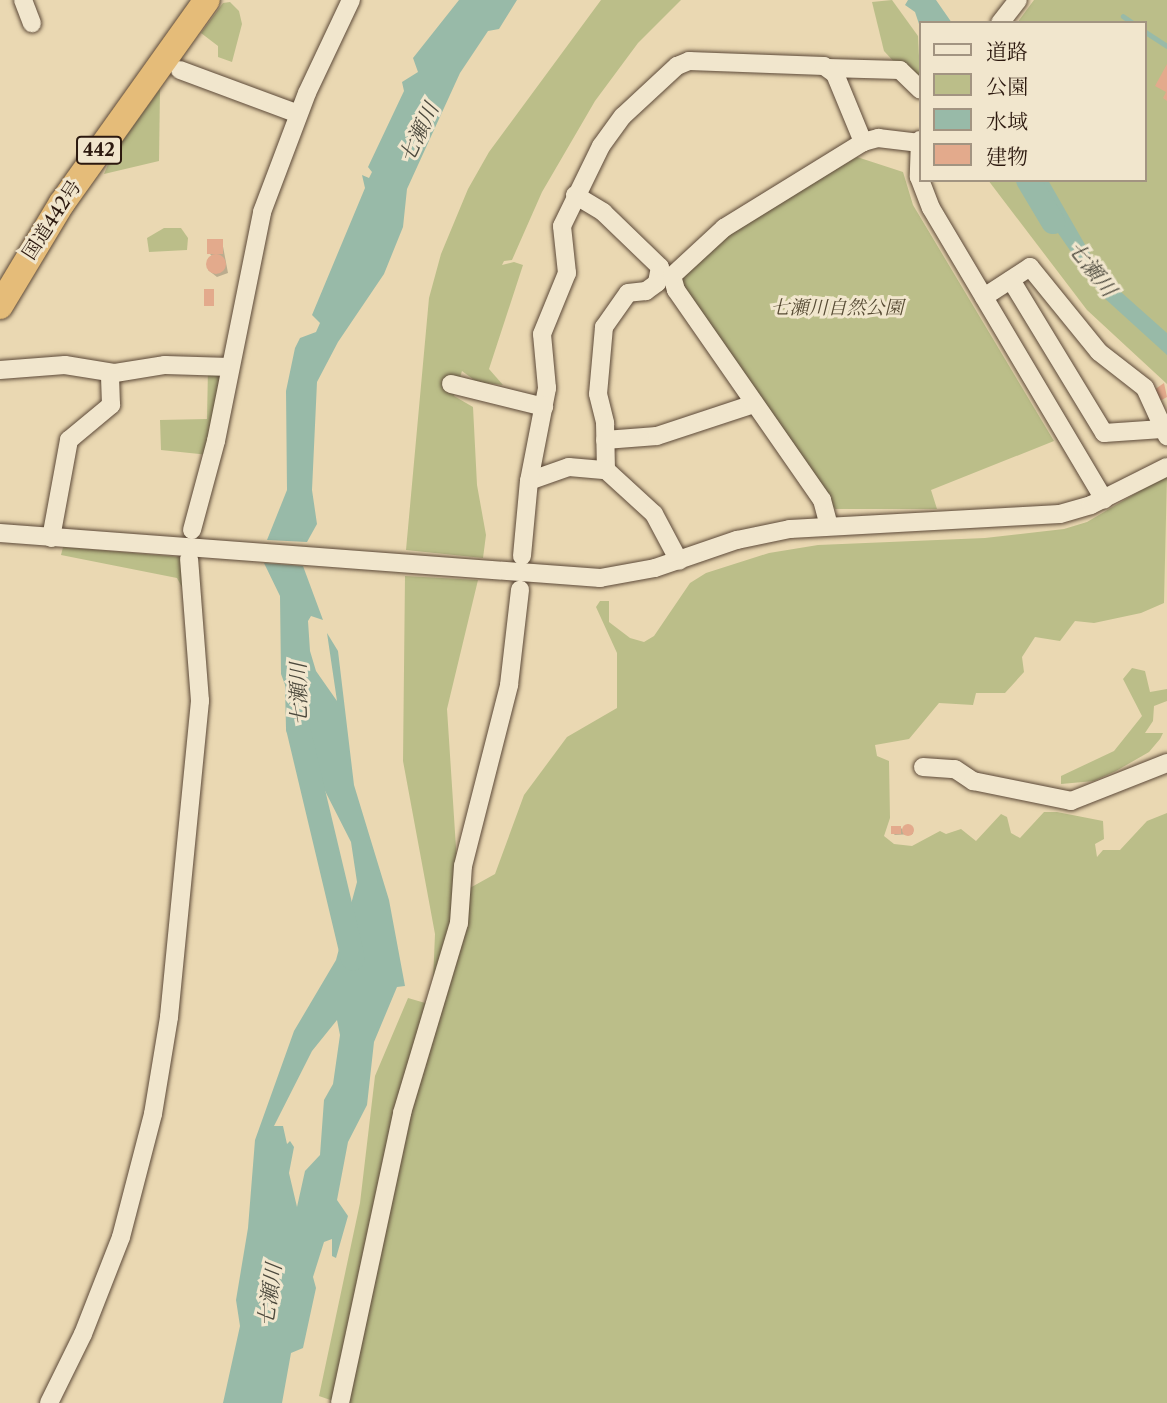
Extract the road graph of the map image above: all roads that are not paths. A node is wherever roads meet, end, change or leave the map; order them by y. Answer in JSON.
{"nodes":[{"id":1,"x":23,"y":0,"type":"edge"},
{"id":2,"x":207,"y":0,"type":"edge"},
{"id":3,"x":345,"y":4,"type":"edge"},
{"id":4,"x":32,"y":23,"type":"dead end"},
{"id":5,"x":828,"y":68,"type":"junction"},
{"id":6,"x":180,"y":70,"type":"dead end"},
{"id":7,"x":918,"y":87,"type":"edge"},
{"id":8,"x":298,"y":114,"type":"junction"},
{"id":9,"x":918,"y":141,"type":"edge"},
{"id":10,"x":863,"y":142,"type":"junction"},
{"id":11,"x":922,"y":182,"type":"edge"},
{"id":12,"x":575,"y":195,"type":"junction"},
{"id":13,"x":666,"y":279,"type":"junction"},
{"id":14,"x":1011,"y":280,"type":"junction"},
{"id":15,"x":984,"y":297,"type":"junction"},
{"id":16,"x":0,"y":306,"type":"edge"},
{"id":17,"x":230,"y":367,"type":"junction"},
{"id":18,"x":0,"y":370,"type":"edge"},
{"id":19,"x":110,"y":373,"type":"junction"},
{"id":20,"x":451,"y":384,"type":"dead end"},
{"id":21,"x":754,"y":404,"type":"junction"},
{"id":22,"x":544,"y":407,"type":"junction"},
{"id":23,"x":1165,"y":433,"type":"edge"},
{"id":24,"x":605,"y":440,"type":"junction"},
{"id":25,"x":1167,"y":467,"type":"edge"},
{"id":26,"x":606,"y":470,"type":"junction"},
{"id":27,"x":529,"y":481,"type":"junction"},
{"id":28,"x":1104,"y":499,"type":"junction"},
{"id":29,"x":830,"y":526,"type":"junction"},
{"id":30,"x":192,"y":530,"type":"dead end"},
{"id":31,"x":0,"y":533,"type":"edge"},
{"id":32,"x":51,"y":538,"type":"junction"},
{"id":33,"x":522,"y":556,"type":"dead end"},
{"id":34,"x":189,"y":559,"type":"dead end"},
{"id":35,"x":679,"y":561,"type":"junction"},
{"id":36,"x":520,"y":590,"type":"dead end"},
{"id":37,"x":1167,"y":763,"type":"edge"},
{"id":38,"x":923,"y":767,"type":"dead end"},
{"id":39,"x":49,"y":1403,"type":"edge"},
{"id":40,"x":340,"y":1403,"type":"edge"}],
"edges":[{"from":1,"to":4,"type":"street"},
{"from":2,"to":16,"type":"highway","name":"国道442号","number":"442"},
{"from":3,"to":8,"type":"street"},
{"from":5,"to":7,"type":"street"},
{"from":5,"to":10,"type":"street"},
{"from":5,"to":12,"type":"street"},
{"from":6,"to":8,"type":"street"},
{"from":8,"to":17,"type":"street"},
{"from":9,"to":10,"type":"street"},
{"from":10,"to":13,"type":"street"},
{"from":11,"to":15,"type":"street"},
{"from":12,"to":13,"type":"street"},
{"from":12,"to":22,"type":"street"},
{"from":13,"to":21,"type":"street"},
{"from":13,"to":24,"type":"street"},
{"from":14,"to":15,"type":"street"},
{"from":14,"to":23,"type":"street"},
{"from":14,"to":23,"type":"street"},
{"from":15,"to":28,"type":"street"},
{"from":17,"to":19,"type":"street"},
{"from":17,"to":30,"type":"street"},
{"from":18,"to":19,"type":"street"},
{"from":19,"to":32,"type":"street"},
{"from":20,"to":22,"type":"street"},
{"from":21,"to":24,"type":"street"},
{"from":21,"to":29,"type":"street"},
{"from":22,"to":27,"type":"street"},
{"from":24,"to":26,"type":"street"},
{"from":25,"to":28,"type":"street"},
{"from":26,"to":27,"type":"street"},
{"from":26,"to":35,"type":"street"},
{"from":27,"to":33,"type":"street"},
{"from":28,"to":29,"type":"street"},
{"from":29,"to":35,"type":"street"},
{"from":31,"to":32,"type":"street"},
{"from":32,"to":35,"type":"street"},
{"from":34,"to":39,"type":"street"},
{"from":36,"to":40,"type":"street"},
{"from":37,"to":38,"type":"street"}]}
